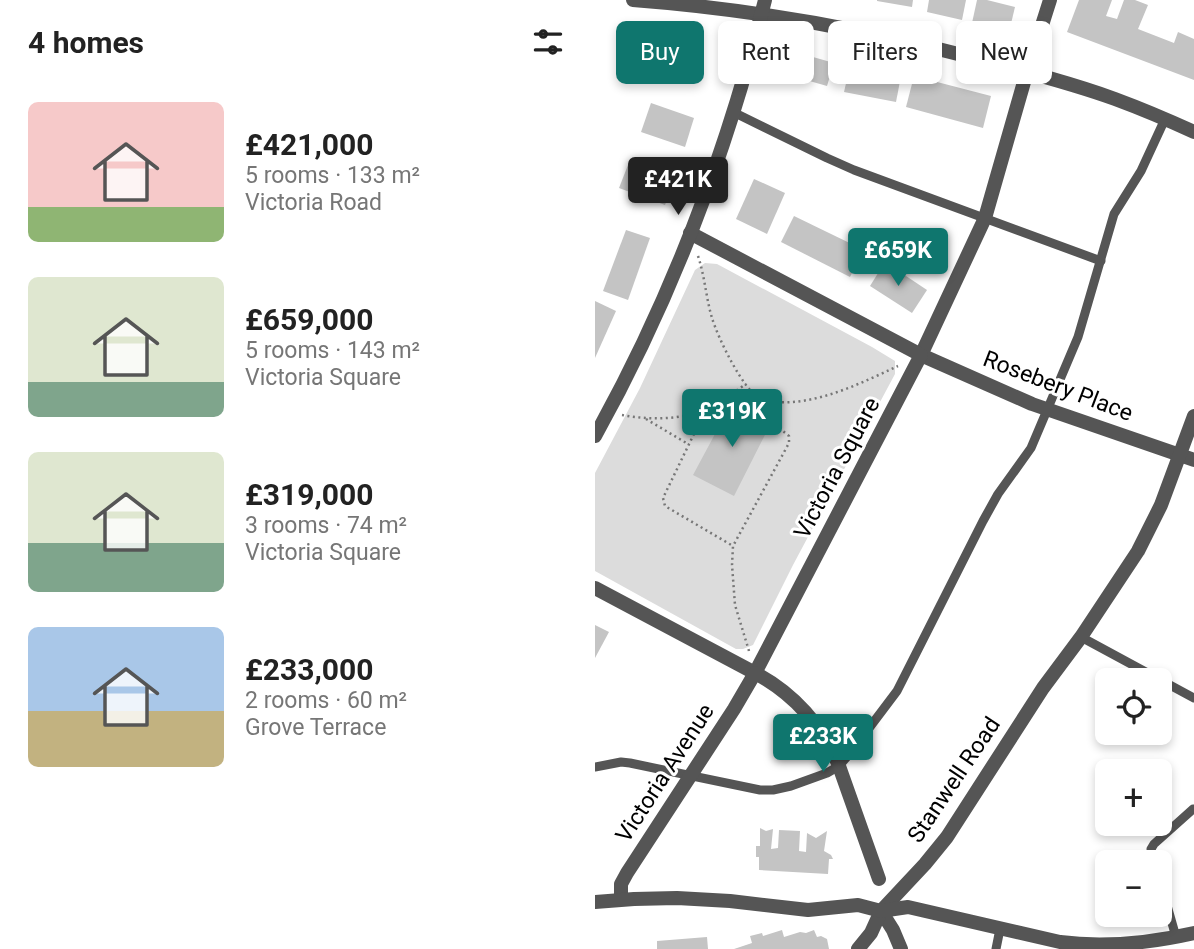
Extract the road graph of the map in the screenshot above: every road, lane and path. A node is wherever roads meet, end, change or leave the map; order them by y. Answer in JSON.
{"nodes":[{"id":1,"x":633,"y":0,"type":"edge"},
{"id":2,"x":1049,"y":0,"type":"edge"},
{"id":3,"x":764,"y":7,"type":"edge"},
{"id":4,"x":1043,"y":21,"type":"edge"},
{"id":5,"x":956,"y":53,"type":"edge"},
{"id":6,"x":1052,"y":80,"type":"edge"},
{"id":7,"x":1024,"y":84,"type":"edge"},
{"id":8,"x":733,"y":111,"type":"junction"},
{"id":9,"x":1165,"y":119,"type":"junction"},
{"id":10,"x":1194,"y":132,"type":"edge"},
{"id":11,"x":985,"y":218,"type":"junction"},
{"id":12,"x":690,"y":233,"type":"junction"},
{"id":13,"x":1101,"y":261,"type":"junction"},
{"id":14,"x":922,"y":355,"type":"junction"},
{"id":15,"x":899,"y":365,"type":"dead end"},
{"id":16,"x":746,"y":384,"type":"junction"},
{"id":17,"x":770,"y":402,"type":"junction"},
{"id":18,"x":706,"y":409,"type":"junction"},
{"id":19,"x":1046,"y":409,"type":"junction"},
{"id":20,"x":608,"y":412,"type":"junction"},
{"id":21,"x":1194,"y":416,"type":"edge"},
{"id":22,"x":646,"y":419,"type":"junction"},
{"id":23,"x":595,"y":436,"type":"edge"},
{"id":24,"x":689,"y":445,"type":"junction"},
{"id":25,"x":1179,"y":456,"type":"junction"},
{"id":26,"x":1194,"y":460,"type":"edge"},
{"id":27,"x":733,"y":546,"type":"junction"},
{"id":28,"x":595,"y":588,"type":"edge"},
{"id":29,"x":1081,"y":637,"type":"junction"},
{"id":30,"x":755,"y":673,"type":"junction"},
{"id":31,"x":1194,"y":698,"type":"edge"},
{"id":32,"x":839,"y":766,"type":"junction"},
{"id":33,"x":595,"y":767,"type":"edge"},
{"id":34,"x":690,"y":776,"type":"junction"},
{"id":35,"x":1193,"y":810,"type":"edge"},
{"id":36,"x":1151,"y":850,"type":"edge"},
{"id":37,"x":879,"y":879,"type":"dead end"},
{"id":38,"x":621,"y":899,"type":"junction"},
{"id":39,"x":595,"y":902,"type":"edge"},
{"id":40,"x":881,"y":911,"type":"junction"},
{"id":41,"x":1172,"y":923,"type":"edge"},
{"id":42,"x":1000,"y":929,"type":"junction"},
{"id":43,"x":1194,"y":933,"type":"edge"},
{"id":44,"x":1176,"y":937,"type":"junction"},
{"id":45,"x":1061,"y":946,"type":"edge"},
{"id":46,"x":1139,"y":946,"type":"edge"},
{"id":47,"x":858,"y":949,"type":"edge"},
{"id":48,"x":901,"y":949,"type":"edge"},
{"id":49,"x":996,"y":949,"type":"edge"}],
"edges":[{"from":1,"to":3,"type":"street"},
{"from":2,"to":4,"type":"street","name":"Victoria Square"},
{"from":3,"to":5,"type":"street"},
{"from":3,"to":8,"type":"street"},
{"from":6,"to":9,"type":"street"},
{"from":7,"to":11,"type":"street","name":"Victoria Square"},
{"from":8,"to":11,"type":"lane"},
{"from":8,"to":12,"type":"street"},
{"from":9,"to":10,"type":"street"},
{"from":9,"to":13,"type":"lane"},
{"from":11,"to":13,"type":"lane"},
{"from":11,"to":14,"type":"street","name":"Victoria Square"},
{"from":12,"to":14,"type":"street"},
{"from":12,"to":16,"type":"path"},
{"from":12,"to":20,"type":"street"},
{"from":13,"to":19,"type":"lane"},
{"from":14,"to":19,"type":"street","name":"Rosebery Place"},
{"from":14,"to":30,"type":"street","name":"Victoria Square"},
{"from":15,"to":17,"type":"path"},
{"from":16,"to":17,"type":"path"},
{"from":16,"to":18,"type":"path"},
{"from":17,"to":27,"type":"path"},
{"from":18,"to":22,"type":"path"},
{"from":18,"to":24,"type":"path"},
{"from":19,"to":25,"type":"street","name":"Rosebery Place"},
{"from":19,"to":32,"type":"lane"},
{"from":20,"to":22,"type":"path"},
{"from":20,"to":23,"type":"street"},
{"from":21,"to":25,"type":"street","name":"Stanwell Road"},
{"from":22,"to":24,"type":"path"},
{"from":24,"to":27,"type":"path"},
{"from":25,"to":26,"type":"street","name":"Rosebery Place"},
{"from":25,"to":29,"type":"street","name":"Stanwell Road"},
{"from":27,"to":30,"type":"path"},
{"from":28,"to":30,"type":"street"},
{"from":29,"to":31,"type":"lane"},
{"from":29,"to":40,"type":"street","name":"Stanwell Road"},
{"from":30,"to":32,"type":"street"},
{"from":30,"to":34,"type":"street","name":"Victoria Avenue"},
{"from":32,"to":34,"type":"lane"},
{"from":32,"to":37,"type":"street"},
{"from":33,"to":34,"type":"lane"},
{"from":34,"to":38,"type":"street","name":"Victoria Avenue"},
{"from":35,"to":36,"type":"lane"},
{"from":38,"to":39,"type":"street"},
{"from":38,"to":40,"type":"street"},
{"from":40,"to":42,"type":"street"},
{"from":40,"to":47,"type":"street","name":"Stanwell Road"},
{"from":40,"to":48,"type":"street"},
{"from":41,"to":44,"type":"lane"},
{"from":42,"to":45,"type":"street"},
{"from":42,"to":49,"type":"lane"},
{"from":43,"to":44,"type":"street"},
{"from":44,"to":46,"type":"street"},
{"from":45,"to":46,"type":"street"}]}
